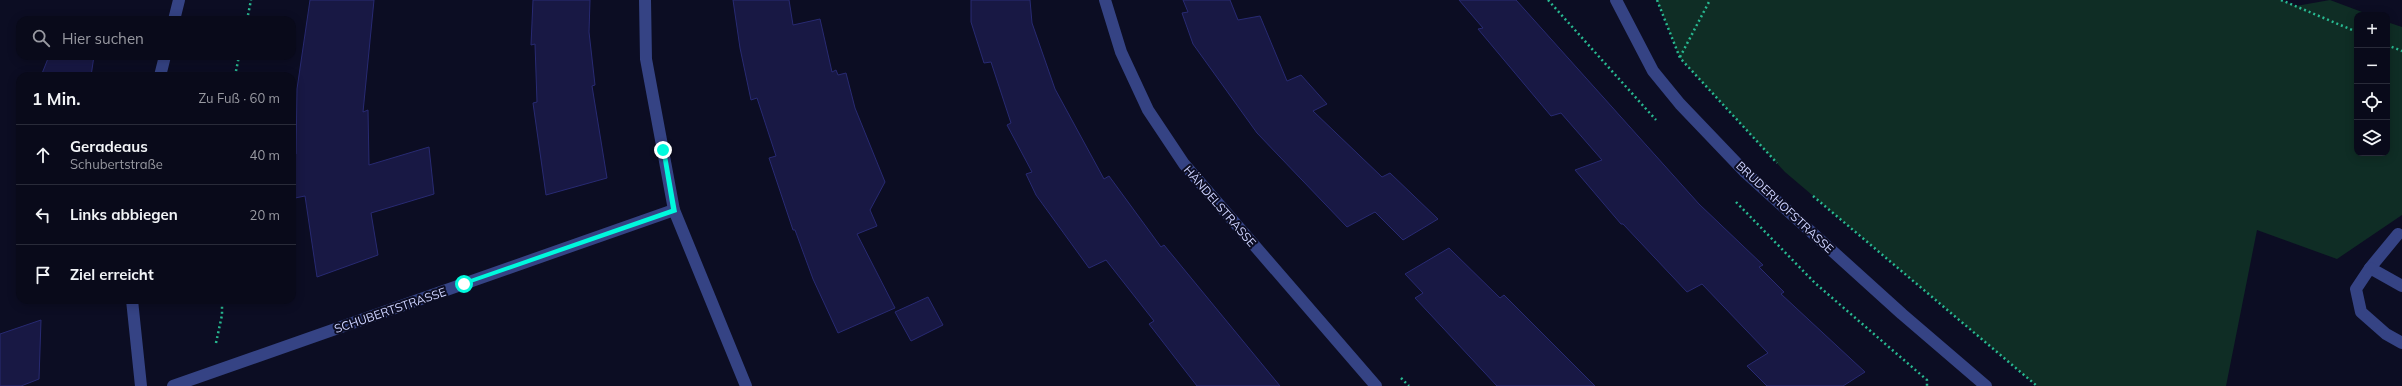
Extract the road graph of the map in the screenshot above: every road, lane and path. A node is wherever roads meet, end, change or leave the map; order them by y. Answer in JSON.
{"nodes":[{"id":1,"x":179,"y":0,"type":"edge"},
{"id":2,"x":251,"y":0,"type":"edge"},
{"id":3,"x":645,"y":0,"type":"edge"},
{"id":4,"x":1105,"y":0,"type":"edge"},
{"id":5,"x":1616,"y":0,"type":"edge"},
{"id":6,"x":1657,"y":0,"type":"edge"},
{"id":7,"x":1710,"y":0,"type":"edge"},
{"id":8,"x":2281,"y":0,"type":"edge"},
{"id":9,"x":175,"y":16,"type":"edge"},
{"id":10,"x":248,"y":16,"type":"edge"},
{"id":11,"x":2354,"y":31,"type":"edge"},
{"id":12,"x":2390,"y":46,"type":"edge"},
{"id":13,"x":2402,"y":51,"type":"edge"},
{"id":14,"x":1680,"y":58,"type":"junction"},
{"id":15,"x":164,"y":60,"type":"edge"},
{"id":16,"x":238,"y":60,"type":"edge"},
{"id":17,"x":161,"y":72,"type":"edge"},
{"id":18,"x":236,"y":72,"type":"edge"},
{"id":19,"x":1780,"y":166,"type":"dead end"},
{"id":20,"x":1809,"y":192,"type":"dead end"},
{"id":21,"x":674,"y":210,"type":"junction"},
{"id":22,"x":2398,"y":234,"type":"dead end"},
{"id":23,"x":2370,"y":268,"type":"junction"},
{"id":24,"x":2402,"y":286,"type":"edge"},
{"id":25,"x":132,"y":304,"type":"edge"},
{"id":26,"x":2402,"y":343,"type":"edge"},
{"id":27,"x":141,"y":386,"type":"edge"},
{"id":28,"x":173,"y":386,"type":"edge"},
{"id":29,"x":746,"y":386,"type":"edge"},
{"id":30,"x":1376,"y":386,"type":"edge"},
{"id":31,"x":1986,"y":386,"type":"edge"},
{"id":32,"x":2037,"y":386,"type":"edge"}],
"edges":[{"from":1,"to":9,"type":"street"},
{"from":2,"to":10,"type":"path"},
{"from":3,"to":21,"type":"street"},
{"from":4,"to":30,"type":"street","name":"HÄNDELSTRASSE"},
{"from":5,"to":31,"type":"street","name":"BRUDERHOFSTRASSE"},
{"from":6,"to":14,"type":"path"},
{"from":7,"to":14,"type":"path"},
{"from":8,"to":11,"type":"path"},
{"from":12,"to":13,"type":"path"},
{"from":14,"to":19,"type":"path"},
{"from":15,"to":17,"type":"street"},
{"from":16,"to":18,"type":"path"},
{"from":20,"to":32,"type":"path"},
{"from":21,"to":28,"type":"street","name":"SCHUBERTSTRASSE"},
{"from":21,"to":29,"type":"street"},
{"from":22,"to":23,"type":"street"},
{"from":23,"to":24,"type":"street"},
{"from":23,"to":26,"type":"street"},
{"from":25,"to":27,"type":"street"}]}
